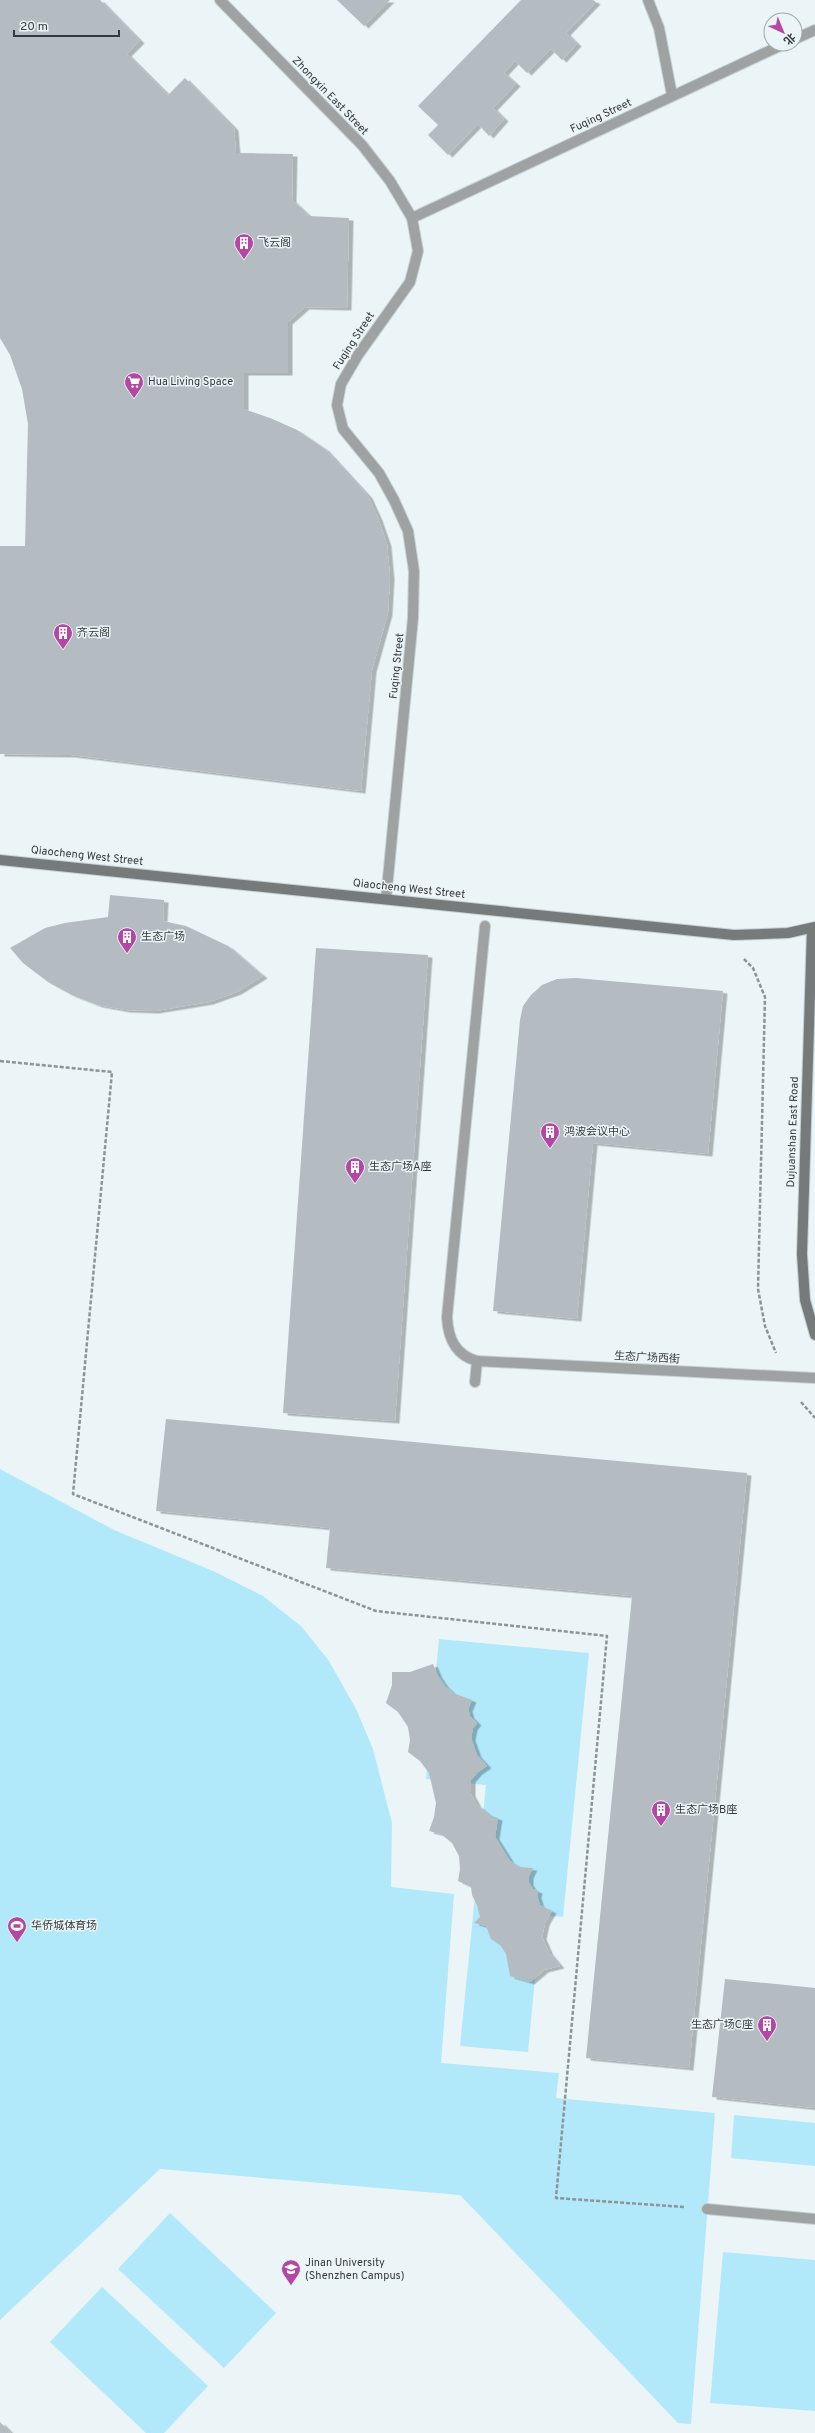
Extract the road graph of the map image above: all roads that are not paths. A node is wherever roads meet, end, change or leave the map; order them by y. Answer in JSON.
{"nodes":[{"id":1,"x":220,"y":0,"type":"edge"},
{"id":2,"x":648,"y":0,"type":"edge"},
{"id":3,"x":815,"y":30,"type":"edge"},
{"id":4,"x":803,"y":35,"type":"edge"},
{"id":5,"x":766,"y":52,"type":"edge"},
{"id":6,"x":672,"y":95,"type":"junction"},
{"id":7,"x":412,"y":218,"type":"junction"},
{"id":8,"x":0,"y":860,"type":"edge"},
{"id":9,"x":386,"y":899,"type":"junction"},
{"id":10,"x":485,"y":926,"type":"dead end"},
{"id":11,"x":813,"y":928,"type":"edge"},
{"id":12,"x":815,"y":1335,"type":"edge"},
{"id":13,"x":477,"y":1361,"type":"junction"},
{"id":14,"x":815,"y":1378,"type":"edge"},
{"id":15,"x":476,"y":1382,"type":"dead end"},
{"id":16,"x":707,"y":2209,"type":"road end"},
{"id":17,"x":815,"y":2219,"type":"edge"}],
"edges":[{"from":1,"to":7,"type":"street","name":"Zhongxin East Street"},
{"from":2,"to":6,"type":"street"},
{"from":3,"to":4,"type":"street"},
{"from":5,"to":6,"type":"street","name":"Fuqing Street"},
{"from":6,"to":7,"type":"street","name":"Fuqing Street"},
{"from":7,"to":9,"type":"street","name":"Fuqing Street"},
{"from":8,"to":9,"type":"street","name":"Qiaocheng West Street"},
{"from":9,"to":11,"type":"street","name":"Qiaocheng West Street"},
{"from":10,"to":13,"type":"street"},
{"from":11,"to":12,"type":"street","name":"Dujuanshan East Road"},
{"from":13,"to":14,"type":"street","name":"生态广场西街"},
{"from":13,"to":15,"type":"street"},
{"from":16,"to":17,"type":"street"}]}
